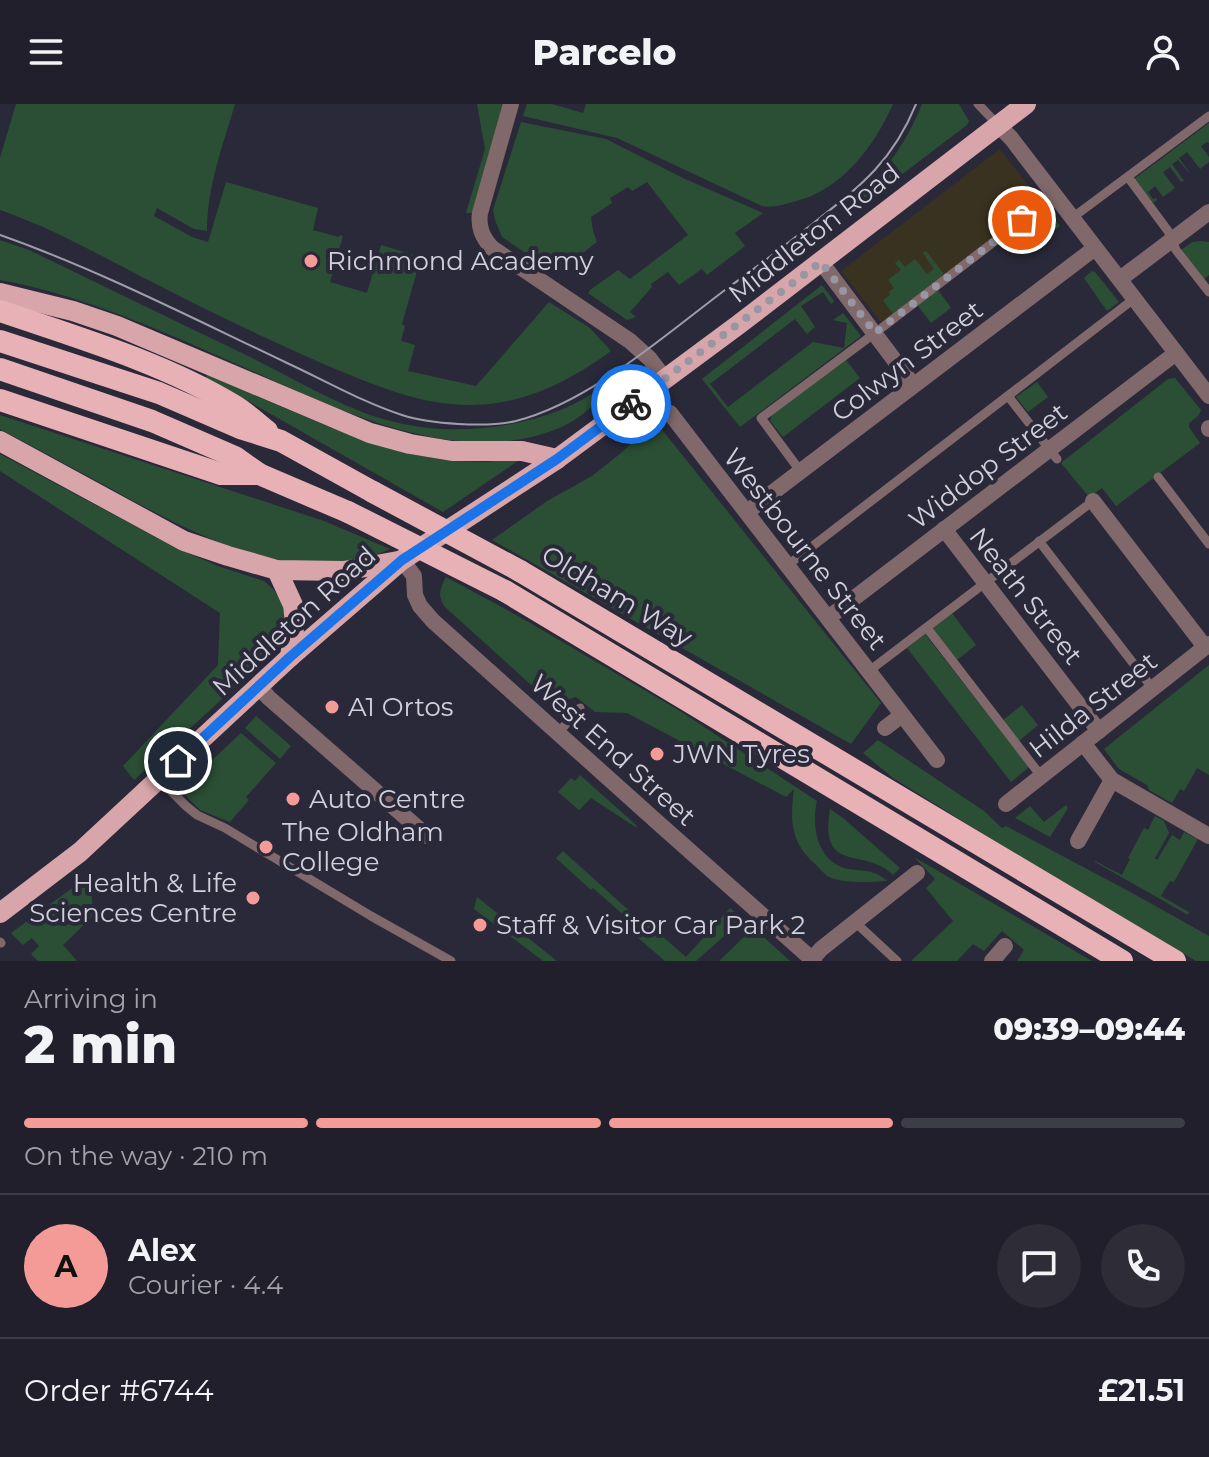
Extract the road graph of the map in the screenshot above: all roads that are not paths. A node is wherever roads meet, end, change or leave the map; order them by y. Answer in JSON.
{"nodes":[{"id":1,"x":511,"y":104,"type":"edge"},
{"id":2,"x":978,"y":104,"type":"edge"},
{"id":3,"x":1026,"y":104,"type":"edge"},
{"id":4,"x":1209,"y":116,"type":"edge"},
{"id":5,"x":998,"y":125,"type":"junction"},
{"id":6,"x":1128,"y":177,"type":"junction"},
{"id":7,"x":1055,"y":195,"type":"junction"},
{"id":8,"x":1209,"y":212,"type":"edge"},
{"id":9,"x":1072,"y":218,"type":"junction"},
{"id":10,"x":1171,"y":241,"type":"junction"},
{"id":11,"x":1095,"y":248,"type":"junction"},
{"id":12,"x":821,"y":262,"type":"junction"},
{"id":13,"x":1120,"y":279,"type":"junction"},
{"id":14,"x":1209,"y":292,"type":"edge"},
{"id":15,"x":0,"y":293,"type":"edge"},
{"id":16,"x":1135,"y":298,"type":"junction"},
{"id":17,"x":0,"y":311,"type":"edge"},
{"id":18,"x":875,"y":333,"type":"junction"},
{"id":19,"x":0,"y":341,"type":"edge"},
{"id":20,"x":1176,"y":353,"type":"junction"},
{"id":21,"x":0,"y":369,"type":"edge"},
{"id":22,"x":665,"y":379,"type":"junction"},
{"id":23,"x":913,"y":385,"type":"junction"},
{"id":24,"x":1008,"y":396,"type":"junction"},
{"id":25,"x":1209,"y":396,"type":"edge"},
{"id":26,"x":0,"y":400,"type":"edge"},
{"id":27,"x":670,"y":413,"type":"dead end"},
{"id":28,"x":0,"y":441,"type":"edge"},
{"id":29,"x":281,"y":441,"type":"junction"},
{"id":30,"x":1053,"y":454,"type":"junction"},
{"id":31,"x":557,"y":459,"type":"junction"},
{"id":32,"x":801,"y":472,"type":"junction"},
{"id":33,"x":259,"y":474,"type":"junction"},
{"id":34,"x":1158,"y":477,"type":"dead end"},
{"id":35,"x":1093,"y":501,"type":"joint"},
{"id":36,"x":747,"y":512,"type":"junction"},
{"id":37,"x":944,"y":529,"type":"junction"},
{"id":38,"x":1039,"y":541,"type":"junction"},
{"id":39,"x":1209,"y":544,"type":"edge"},
{"id":40,"x":402,"y":560,"type":"junction"},
{"id":41,"x":788,"y":565,"type":"junction"},
{"id":42,"x":277,"y":570,"type":"junction"},
{"id":43,"x":985,"y":582,"type":"junction"},
{"id":44,"x":828,"y":618,"type":"junction"},
{"id":45,"x":927,"y":628,"type":"junction"},
{"id":46,"x":1207,"y":645,"type":"edge"},
{"id":47,"x":290,"y":657,"type":"junction"},
{"id":48,"x":869,"y":671,"type":"junction"},
{"id":49,"x":259,"y":687,"type":"junction"},
{"id":50,"x":1153,"y":689,"type":"junction"},
{"id":51,"x":580,"y":708,"type":"dead end"},
{"id":52,"x":902,"y":715,"type":"junction"},
{"id":53,"x":885,"y":728,"type":"dead end"},
{"id":54,"x":1099,"y":731,"type":"junction"},
{"id":55,"x":558,"y":733,"type":"junction"},
{"id":56,"x":1083,"y":743,"type":"junction"},
{"id":57,"x":937,"y":760,"type":"dead end"},
{"id":58,"x":1041,"y":776,"type":"junction"},
{"id":59,"x":158,"y":779,"type":"junction"},
{"id":60,"x":1112,"y":780,"type":"junction"},
{"id":61,"x":1006,"y":804,"type":"dead end"},
{"id":62,"x":427,"y":836,"type":"dead end"},
{"id":63,"x":1209,"y":836,"type":"edge"},
{"id":64,"x":1078,"y":841,"type":"dead end"},
{"id":65,"x":917,"y":873,"type":"dead end"},
{"id":66,"x":0,"y":913,"type":"edge"},
{"id":67,"x":856,"y":923,"type":"junction"},
{"id":68,"x":1005,"y":946,"type":"dead end"},
{"id":69,"x":813,"y":960,"type":"edge"},
{"id":70,"x":451,"y":961,"type":"edge"},
{"id":71,"x":897,"y":961,"type":"edge"},
{"id":72,"x":992,"y":961,"type":"edge"},
{"id":73,"x":1122,"y":961,"type":"edge"},
{"id":74,"x":1175,"y":961,"type":"edge"}],
"edges":[{"from":1,"to":22,"type":"street"},
{"from":2,"to":5,"type":"lane"},
{"from":3,"to":5,"type":"main road","name":"Middleton Road"},
{"from":4,"to":6,"type":"lane"},
{"from":5,"to":7,"type":"street"},
{"from":5,"to":12,"type":"main road","name":"Middleton Road"},
{"from":6,"to":9,"type":"lane"},
{"from":6,"to":10,"type":"lane"},
{"from":7,"to":9,"type":"street"},
{"from":7,"to":18,"type":"lane"},
{"from":8,"to":10,"type":"street"},
{"from":9,"to":11,"type":"street"},
{"from":10,"to":13,"type":"street"},
{"from":10,"to":14,"type":"lane"},
{"from":11,"to":13,"type":"street"},
{"from":11,"to":23,"type":"street","name":"Colwyn Street"},
{"from":12,"to":18,"type":"street"},
{"from":12,"to":22,"type":"main road","name":"Middleton Road"},
{"from":13,"to":16,"type":"street"},
{"from":15,"to":31,"type":"main road"},
{"from":16,"to":20,"type":"street"},
{"from":16,"to":24,"type":"lane"},
{"from":17,"to":29,"type":"highway"},
{"from":18,"to":23,"type":"street"},
{"from":18,"to":32,"type":"lane"},
{"from":19,"to":29,"type":"highway","name":"Oldham Way"},
{"from":20,"to":25,"type":"street"},
{"from":20,"to":30,"type":"street","name":"Widdop Street"},
{"from":21,"to":33,"type":"highway","name":"Oldham Way"},
{"from":22,"to":31,"type":"main road","name":"Middleton Road"},
{"from":23,"to":32,"type":"street","name":"Colwyn Street"},
{"from":24,"to":30,"type":"lane"},
{"from":24,"to":41,"type":"lane"},
{"from":26,"to":33,"type":"highway"},
{"from":27,"to":36,"type":"street","name":"Westbourne Street"},
{"from":28,"to":42,"type":"main road"},
{"from":29,"to":74,"type":"highway","name":"Oldham Way","bridge":true},
{"from":30,"to":37,"type":"street","name":"Widdop Street"},
{"from":31,"to":40,"type":"main road","name":"Middleton Road"},
{"from":32,"to":36,"type":"street","name":"Colwyn Street"},
{"from":33,"to":73,"type":"highway","name":"Oldham Way","bridge":true},
{"from":34,"to":39,"type":"lane"},
{"from":35,"to":38,"type":"lane"},
{"from":35,"to":46,"type":"street"},
{"from":36,"to":41,"type":"street","name":"Westbourne Street"},
{"from":37,"to":43,"type":"street","name":"Neath Street"},
{"from":37,"to":44,"type":"street","name":"Widdop Street"},
{"from":38,"to":43,"type":"lane"},
{"from":38,"to":50,"type":"lane"},
{"from":40,"to":42,"type":"main road"},
{"from":40,"to":47,"type":"main road","name":"Middleton Road"},
{"from":40,"to":55,"type":"street","name":"West End Street"},
{"from":41,"to":44,"type":"street","name":"Westbourne Street"},
{"from":42,"to":47,"type":"main road"},
{"from":43,"to":45,"type":"lane"},
{"from":43,"to":54,"type":"street","name":"Neath Street"},
{"from":44,"to":48,"type":"street","name":"Westbourne Street"},
{"from":45,"to":48,"type":"lane"},
{"from":45,"to":58,"type":"lane"},
{"from":46,"to":50,"type":"street","name":"Hilda Street"},
{"from":47,"to":49,"type":"main road","name":"Middleton Road"},
{"from":48,"to":52,"type":"street","name":"Westbourne Street"},
{"from":49,"to":59,"type":"main road","name":"Middleton Road"},
{"from":49,"to":62,"type":"street"},
{"from":50,"to":54,"type":"street","name":"Hilda Street"},
{"from":51,"to":55,"type":"lane"},
{"from":52,"to":53,"type":"street"},
{"from":52,"to":57,"type":"street","name":"Westbourne Street"},
{"from":54,"to":56,"type":"street","name":"Hilda Street"},
{"from":55,"to":69,"type":"street","name":"West End Street"},
{"from":56,"to":58,"type":"street","name":"Hilda Street"},
{"from":56,"to":60,"type":"street"},
{"from":58,"to":61,"type":"street","name":"Hilda Street"},
{"from":59,"to":66,"type":"main road","name":"Middleton Road"},
{"from":59,"to":70,"type":"lane"},
{"from":60,"to":63,"type":"street"},
{"from":60,"to":64,"type":"street"},
{"from":65,"to":67,"type":"street"},
{"from":67,"to":69,"type":"street"},
{"from":67,"to":71,"type":"lane"},
{"from":68,"to":72,"type":"street"}]}
